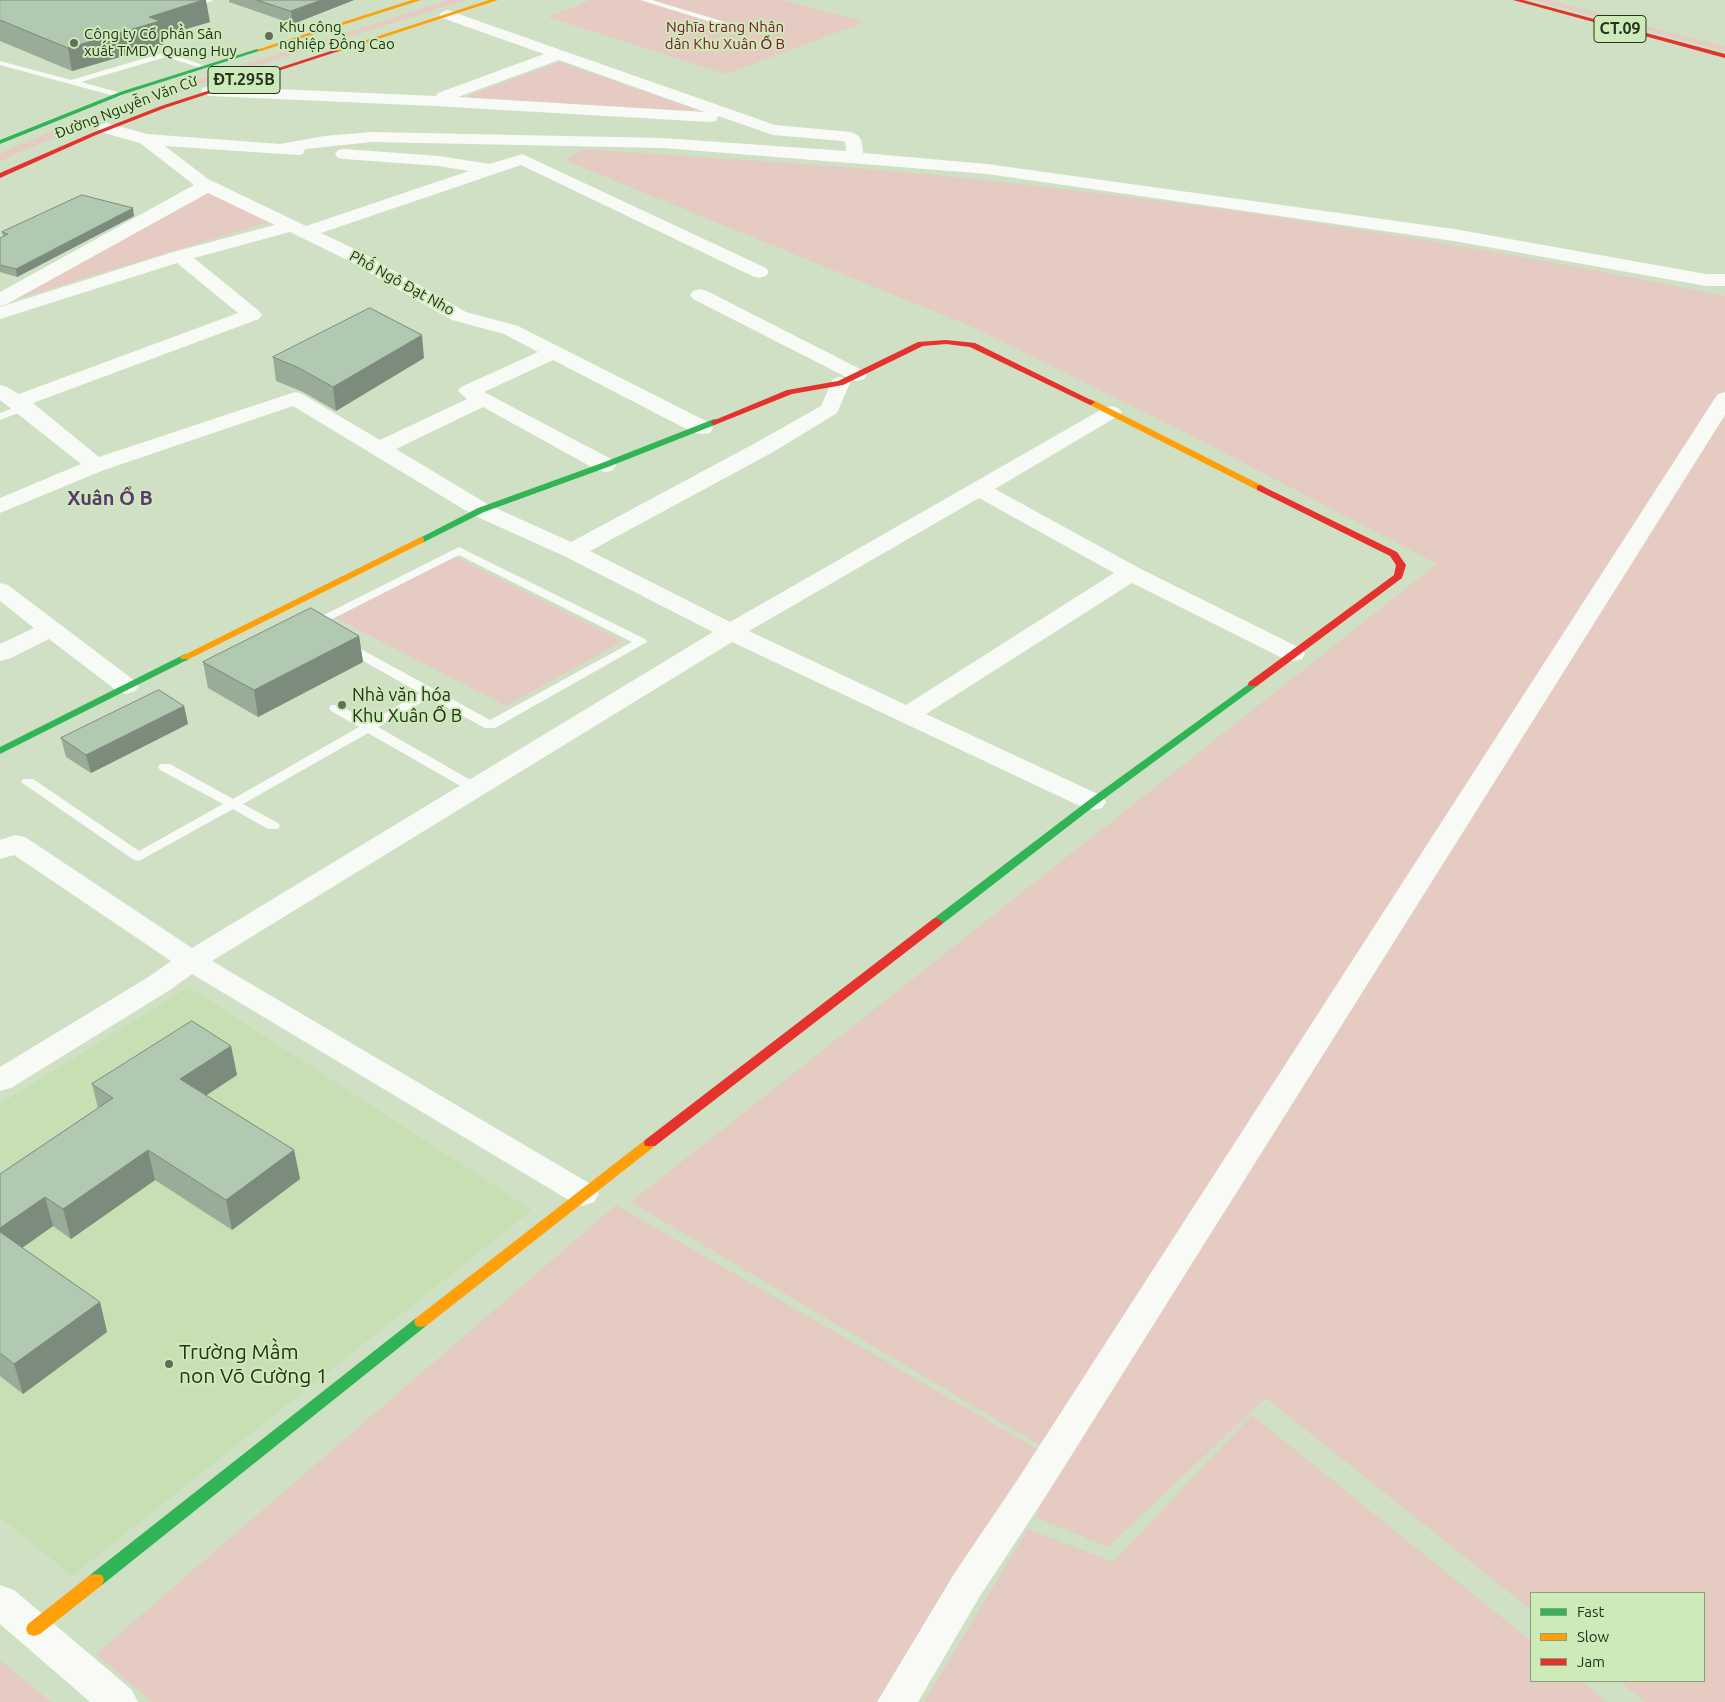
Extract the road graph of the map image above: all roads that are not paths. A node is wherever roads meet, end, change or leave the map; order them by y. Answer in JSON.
{"nodes":[{"id":1,"x":165,"y":0,"type":"edge"},
{"id":2,"x":210,"y":0,"type":"edge"},
{"id":3,"x":418,"y":0,"type":"edge"},
{"id":4,"x":495,"y":0,"type":"edge"},
{"id":5,"x":644,"y":0,"type":"edge"},
{"id":6,"x":1516,"y":0,"type":"edge"},
{"id":7,"x":447,"y":15,"type":"junction"},
{"id":8,"x":724,"y":23,"type":"dead end"},
{"id":9,"x":557,"y":55,"type":"junction"},
{"id":10,"x":1725,"y":56,"type":"edge"},
{"id":11,"x":0,"y":63,"type":"edge"},
{"id":12,"x":204,"y":67,"type":"junction"},
{"id":13,"x":74,"y":82,"type":"junction"},
{"id":14,"x":209,"y":91,"type":"junction"},
{"id":15,"x":118,"y":95,"type":"junction"},
{"id":16,"x":434,"y":101,"type":"junction"},
{"id":17,"x":744,"y":119,"type":"junction"},
{"id":18,"x":107,"y":128,"type":"junction"},
{"id":19,"x":146,"y":139,"type":"junction"},
{"id":20,"x":0,"y":142,"type":"edge"},
{"id":21,"x":279,"y":149,"type":"junction"},
{"id":22,"x":855,"y":157,"type":"junction"},
{"id":23,"x":491,"y":169,"type":"junction"},
{"id":24,"x":0,"y":176,"type":"edge"},
{"id":25,"x":208,"y":185,"type":"junction"},
{"id":26,"x":299,"y":229,"type":"junction"},
{"id":27,"x":180,"y":256,"type":"junction"},
{"id":28,"x":759,"y":272,"type":"dead end"},
{"id":29,"x":1725,"y":280,"type":"edge"},
{"id":30,"x":700,"y":295,"type":"dead end"},
{"id":31,"x":0,"y":300,"type":"edge"},
{"id":32,"x":0,"y":313,"type":"edge"},
{"id":33,"x":554,"y":352,"type":"junction"},
{"id":34,"x":849,"y":379,"type":"junction"},
{"id":35,"x":1725,"y":398,"type":"edge"},
{"id":36,"x":14,"y":400,"type":"edge"},
{"id":37,"x":484,"y":400,"type":"junction"},
{"id":38,"x":1111,"y":412,"type":"junction"},
{"id":39,"x":0,"y":417,"type":"edge"},
{"id":40,"x":702,"y":428,"type":"junction"},
{"id":41,"x":379,"y":449,"type":"junction"},
{"id":42,"x":96,"y":465,"type":"junction"},
{"id":43,"x":605,"y":466,"type":"junction"},
{"id":44,"x":977,"y":488,"type":"junction"},
{"id":45,"x":0,"y":506,"type":"edge"},
{"id":46,"x":481,"y":510,"type":"junction"},
{"id":47,"x":572,"y":551,"type":"junction"},
{"id":48,"x":1131,"y":573,"type":"junction"},
{"id":49,"x":0,"y":590,"type":"edge"},
{"id":50,"x":50,"y":630,"type":"junction"},
{"id":51,"x":731,"y":632,"type":"junction"},
{"id":52,"x":0,"y":654,"type":"edge"},
{"id":53,"x":1293,"y":654,"type":"junction"},
{"id":54,"x":126,"y":686,"type":"junction"},
{"id":55,"x":429,"y":693,"type":"junction"},
{"id":56,"x":335,"y":708,"type":"dead end"},
{"id":57,"x":908,"y":715,"type":"junction"},
{"id":58,"x":370,"y":728,"type":"junction"},
{"id":59,"x":0,"y":751,"type":"edge"},
{"id":60,"x":165,"y":767,"type":"dead end"},
{"id":61,"x":28,"y":782,"type":"dead end"},
{"id":62,"x":476,"y":790,"type":"junction"},
{"id":63,"x":1093,"y":802,"type":"junction"},
{"id":64,"x":233,"y":804,"type":"junction"},
{"id":65,"x":273,"y":826,"type":"dead end"},
{"id":66,"x":5,"y":843,"type":"edge"},
{"id":67,"x":191,"y":961,"type":"junction"},
{"id":68,"x":0,"y":1081,"type":"edge"},
{"id":69,"x":582,"y":1194,"type":"junction"},
{"id":70,"x":0,"y":1601,"type":"edge"},
{"id":71,"x":34,"y":1629,"type":"junction"},
{"id":72,"x":118,"y":1702,"type":"edge"},
{"id":73,"x":897,"y":1702,"type":"edge"}],
"edges":[{"from":1,"to":2,"type":"lane"},
{"from":3,"to":12,"type":"main road","name":"Đường Nguyễn Văn Cừ","number":"ĐT.295B"},
{"from":4,"to":7,"type":"main road","name":"Đường Nguyễn Văn Cừ","number":"ĐT.295B"},
{"from":5,"to":8,"type":"lane"},
{"from":6,"to":10,"type":"main road","number":"CT.09"},
{"from":7,"to":9,"type":"street"},
{"from":7,"to":14,"type":"main road","name":"Đường Nguyễn Văn Cừ","number":"ĐT.295B"},
{"from":9,"to":16,"type":"street"},
{"from":9,"to":17,"type":"street"},
{"from":11,"to":13,"type":"lane"},
{"from":12,"to":13,"type":"lane"},
{"from":12,"to":15,"type":"main road","name":"Đường Nguyễn Văn Cừ","number":"ĐT.295B"},
{"from":13,"to":15,"type":"lane"},
{"from":14,"to":16,"type":"street"},
{"from":14,"to":18,"type":"main road","name":"Đường Nguyễn Văn Cừ","number":"ĐT.295B"},
{"from":15,"to":20,"type":"main road","name":"Đường Nguyễn Văn Cừ","number":"ĐT.295B"},
{"from":16,"to":17,"type":"street"},
{"from":17,"to":22,"type":"street"},
{"from":18,"to":19,"type":"street","name":"Phố Ngô Đạt Nho"},
{"from":18,"to":24,"type":"main road","name":"Đường Nguyễn Văn Cừ","number":"ĐT.295B"},
{"from":19,"to":21,"type":"street"},
{"from":19,"to":25,"type":"street","name":"Phố Ngô Đạt Nho"},
{"from":21,"to":22,"type":"street"},
{"from":21,"to":23,"type":"street"},
{"from":22,"to":29,"type":"street"},
{"from":23,"to":26,"type":"street"},
{"from":23,"to":28,"type":"street"},
{"from":25,"to":26,"type":"street","name":"Phố Ngô Đạt Nho"},
{"from":25,"to":31,"type":"street"},
{"from":26,"to":27,"type":"street"},
{"from":26,"to":33,"type":"street","name":"Phố Ngô Đạt Nho"},
{"from":27,"to":32,"type":"street"},
{"from":27,"to":36,"type":"street"},
{"from":30,"to":34,"type":"street"},
{"from":33,"to":37,"type":"street"},
{"from":33,"to":40,"type":"street","name":"Phố Ngô Đạt Nho"},
{"from":34,"to":38,"type":"main road"},
{"from":34,"to":40,"type":"main road"},
{"from":34,"to":47,"type":"street"},
{"from":35,"to":73,"type":"street"},
{"from":36,"to":39,"type":"lane"},
{"from":36,"to":42,"type":"street"},
{"from":37,"to":41,"type":"street"},
{"from":37,"to":43,"type":"street"},
{"from":38,"to":44,"type":"street"},
{"from":38,"to":53,"type":"main road"},
{"from":40,"to":43,"type":"main road"},
{"from":41,"to":42,"type":"street"},
{"from":41,"to":46,"type":"street"},
{"from":42,"to":45,"type":"street"},
{"from":43,"to":46,"type":"main road"},
{"from":44,"to":48,"type":"street"},
{"from":44,"to":51,"type":"street"},
{"from":46,"to":47,"type":"street"},
{"from":46,"to":54,"type":"main road"},
{"from":47,"to":51,"type":"street"},
{"from":48,"to":53,"type":"street"},
{"from":48,"to":57,"type":"street"},
{"from":49,"to":50,"type":"street"},
{"from":50,"to":52,"type":"street"},
{"from":50,"to":54,"type":"street"},
{"from":51,"to":57,"type":"street"},
{"from":51,"to":62,"type":"street"},
{"from":53,"to":63,"type":"main road"},
{"from":54,"to":59,"type":"main road"},
{"from":55,"to":55,"type":"lane"},
{"from":55,"to":58,"type":"lane"},
{"from":56,"to":58,"type":"lane"},
{"from":57,"to":63,"type":"street"},
{"from":58,"to":62,"type":"lane"},
{"from":58,"to":64,"type":"lane"},
{"from":60,"to":64,"type":"lane"},
{"from":61,"to":64,"type":"lane"},
{"from":62,"to":67,"type":"street"},
{"from":63,"to":69,"type":"main road"},
{"from":64,"to":65,"type":"lane"},
{"from":66,"to":67,"type":"street"},
{"from":67,"to":68,"type":"street"},
{"from":67,"to":69,"type":"street"},
{"from":69,"to":71,"type":"main road"},
{"from":70,"to":71,"type":"street"},
{"from":71,"to":72,"type":"street"}]}
